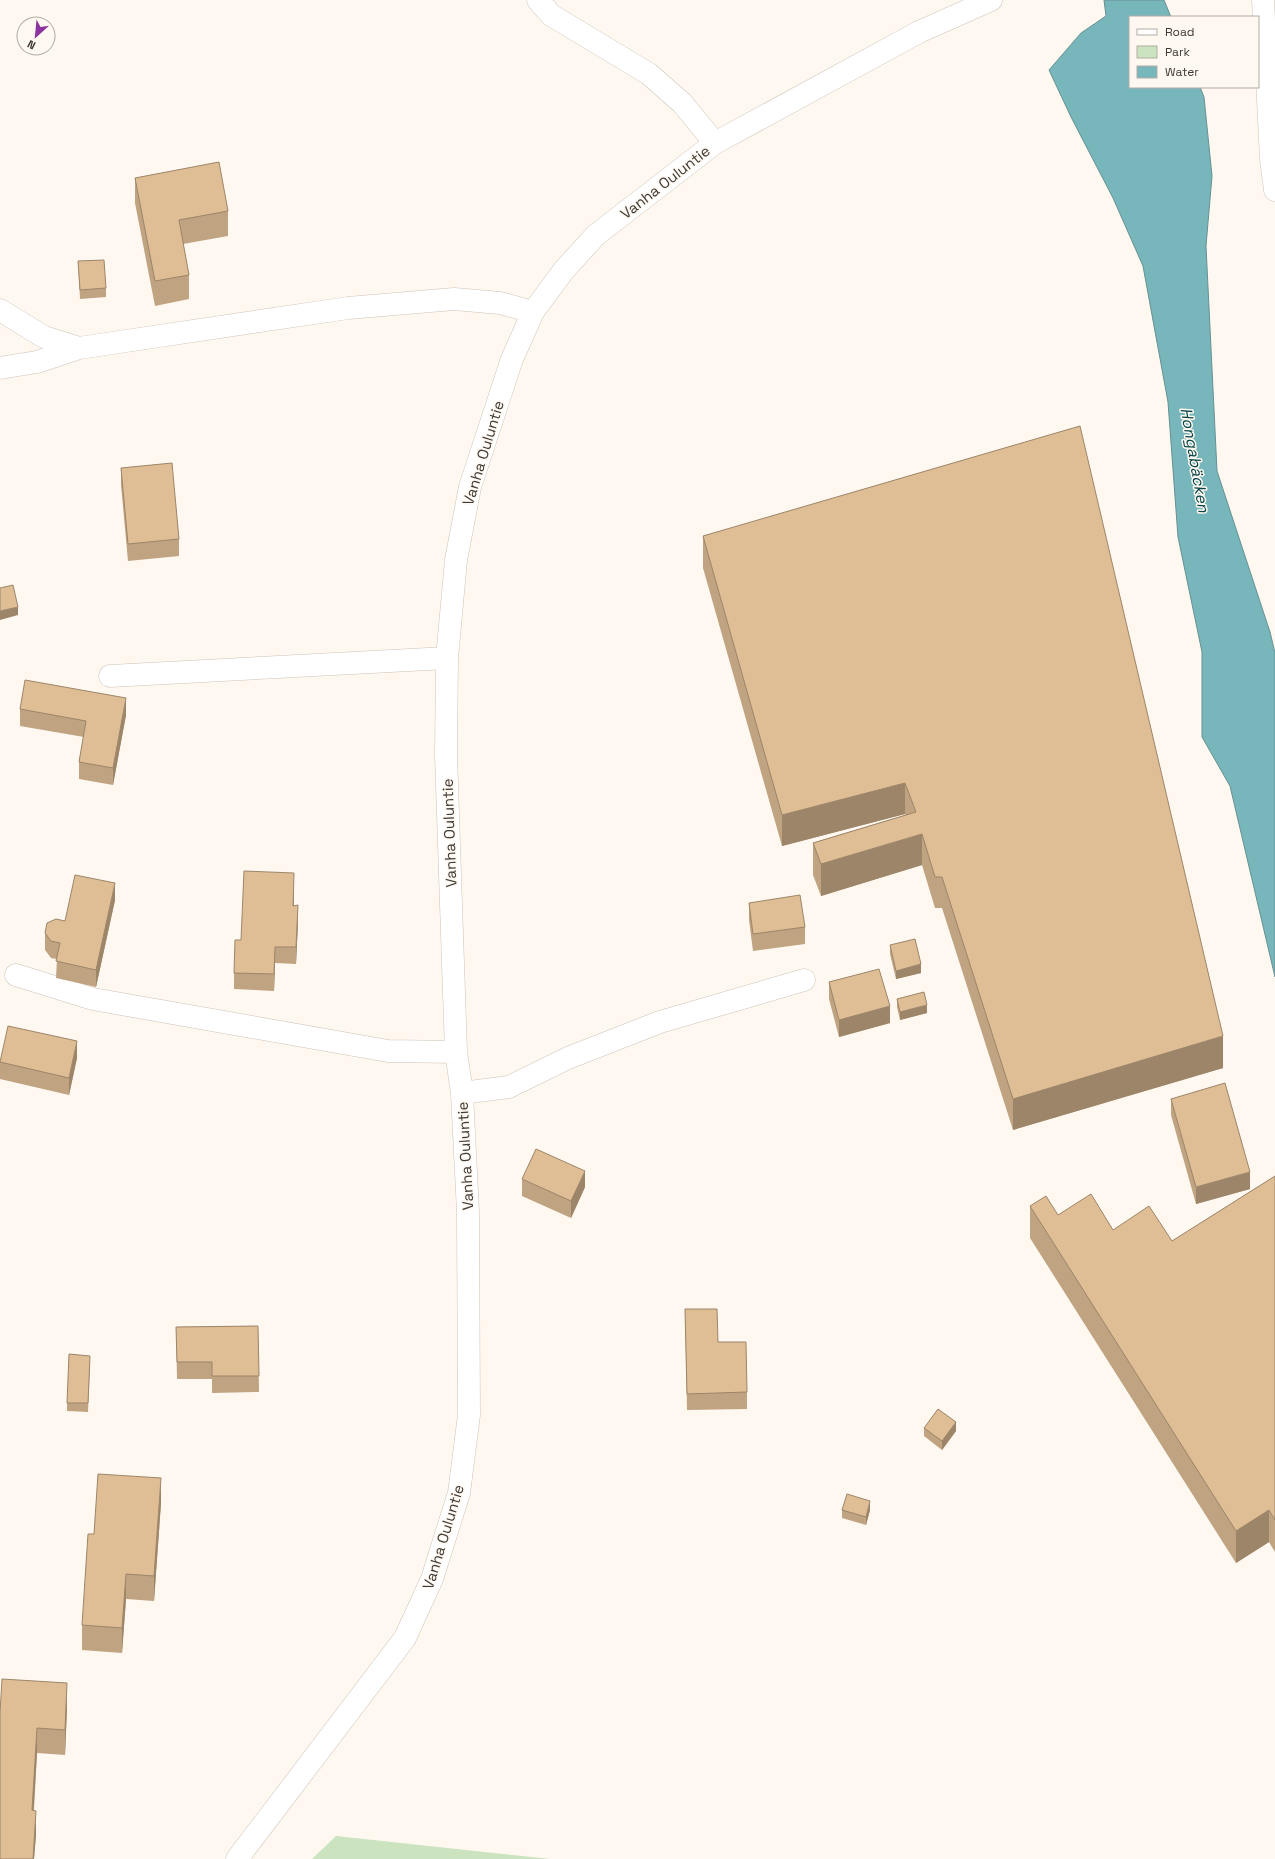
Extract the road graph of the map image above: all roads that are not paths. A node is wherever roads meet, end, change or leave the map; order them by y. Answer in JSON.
{"nodes":[{"id":1,"x":538,"y":0,"type":"edge"},
{"id":2,"x":990,"y":0,"type":"edge"},
{"id":3,"x":1262,"y":0,"type":"edge"},
{"id":4,"x":715,"y":143,"type":"junction"},
{"id":5,"x":1275,"y":190,"type":"edge"},
{"id":6,"x":0,"y":310,"type":"edge"},
{"id":7,"x":533,"y":312,"type":"junction"},
{"id":8,"x":79,"y":348,"type":"junction"},
{"id":9,"x":0,"y":368,"type":"edge"},
{"id":10,"x":447,"y":658,"type":"junction"},
{"id":11,"x":110,"y":676,"type":"dead end"},
{"id":12,"x":16,"y":975,"type":"dead end"},
{"id":13,"x":804,"y":980,"type":"dead end"},
{"id":14,"x":456,"y":1052,"type":"junction"},
{"id":15,"x":462,"y":1093,"type":"junction"},
{"id":16,"x":237,"y":1859,"type":"edge"}],
"edges":[{"from":1,"to":4,"type":"street"},
{"from":2,"to":4,"type":"street","name":"Vanha Ouluntie"},
{"from":3,"to":5,"type":"street"},
{"from":4,"to":7,"type":"street","name":"Vanha Ouluntie"},
{"from":6,"to":8,"type":"street"},
{"from":7,"to":8,"type":"street"},
{"from":7,"to":10,"type":"street","name":"Vanha Ouluntie"},
{"from":8,"to":9,"type":"street"},
{"from":10,"to":11,"type":"street"},
{"from":10,"to":14,"type":"street","name":"Vanha Ouluntie"},
{"from":12,"to":14,"type":"street"},
{"from":13,"to":15,"type":"street"},
{"from":14,"to":15,"type":"street","name":"Vanha Ouluntie"},
{"from":15,"to":16,"type":"street","name":"Vanha Ouluntie"}]}
